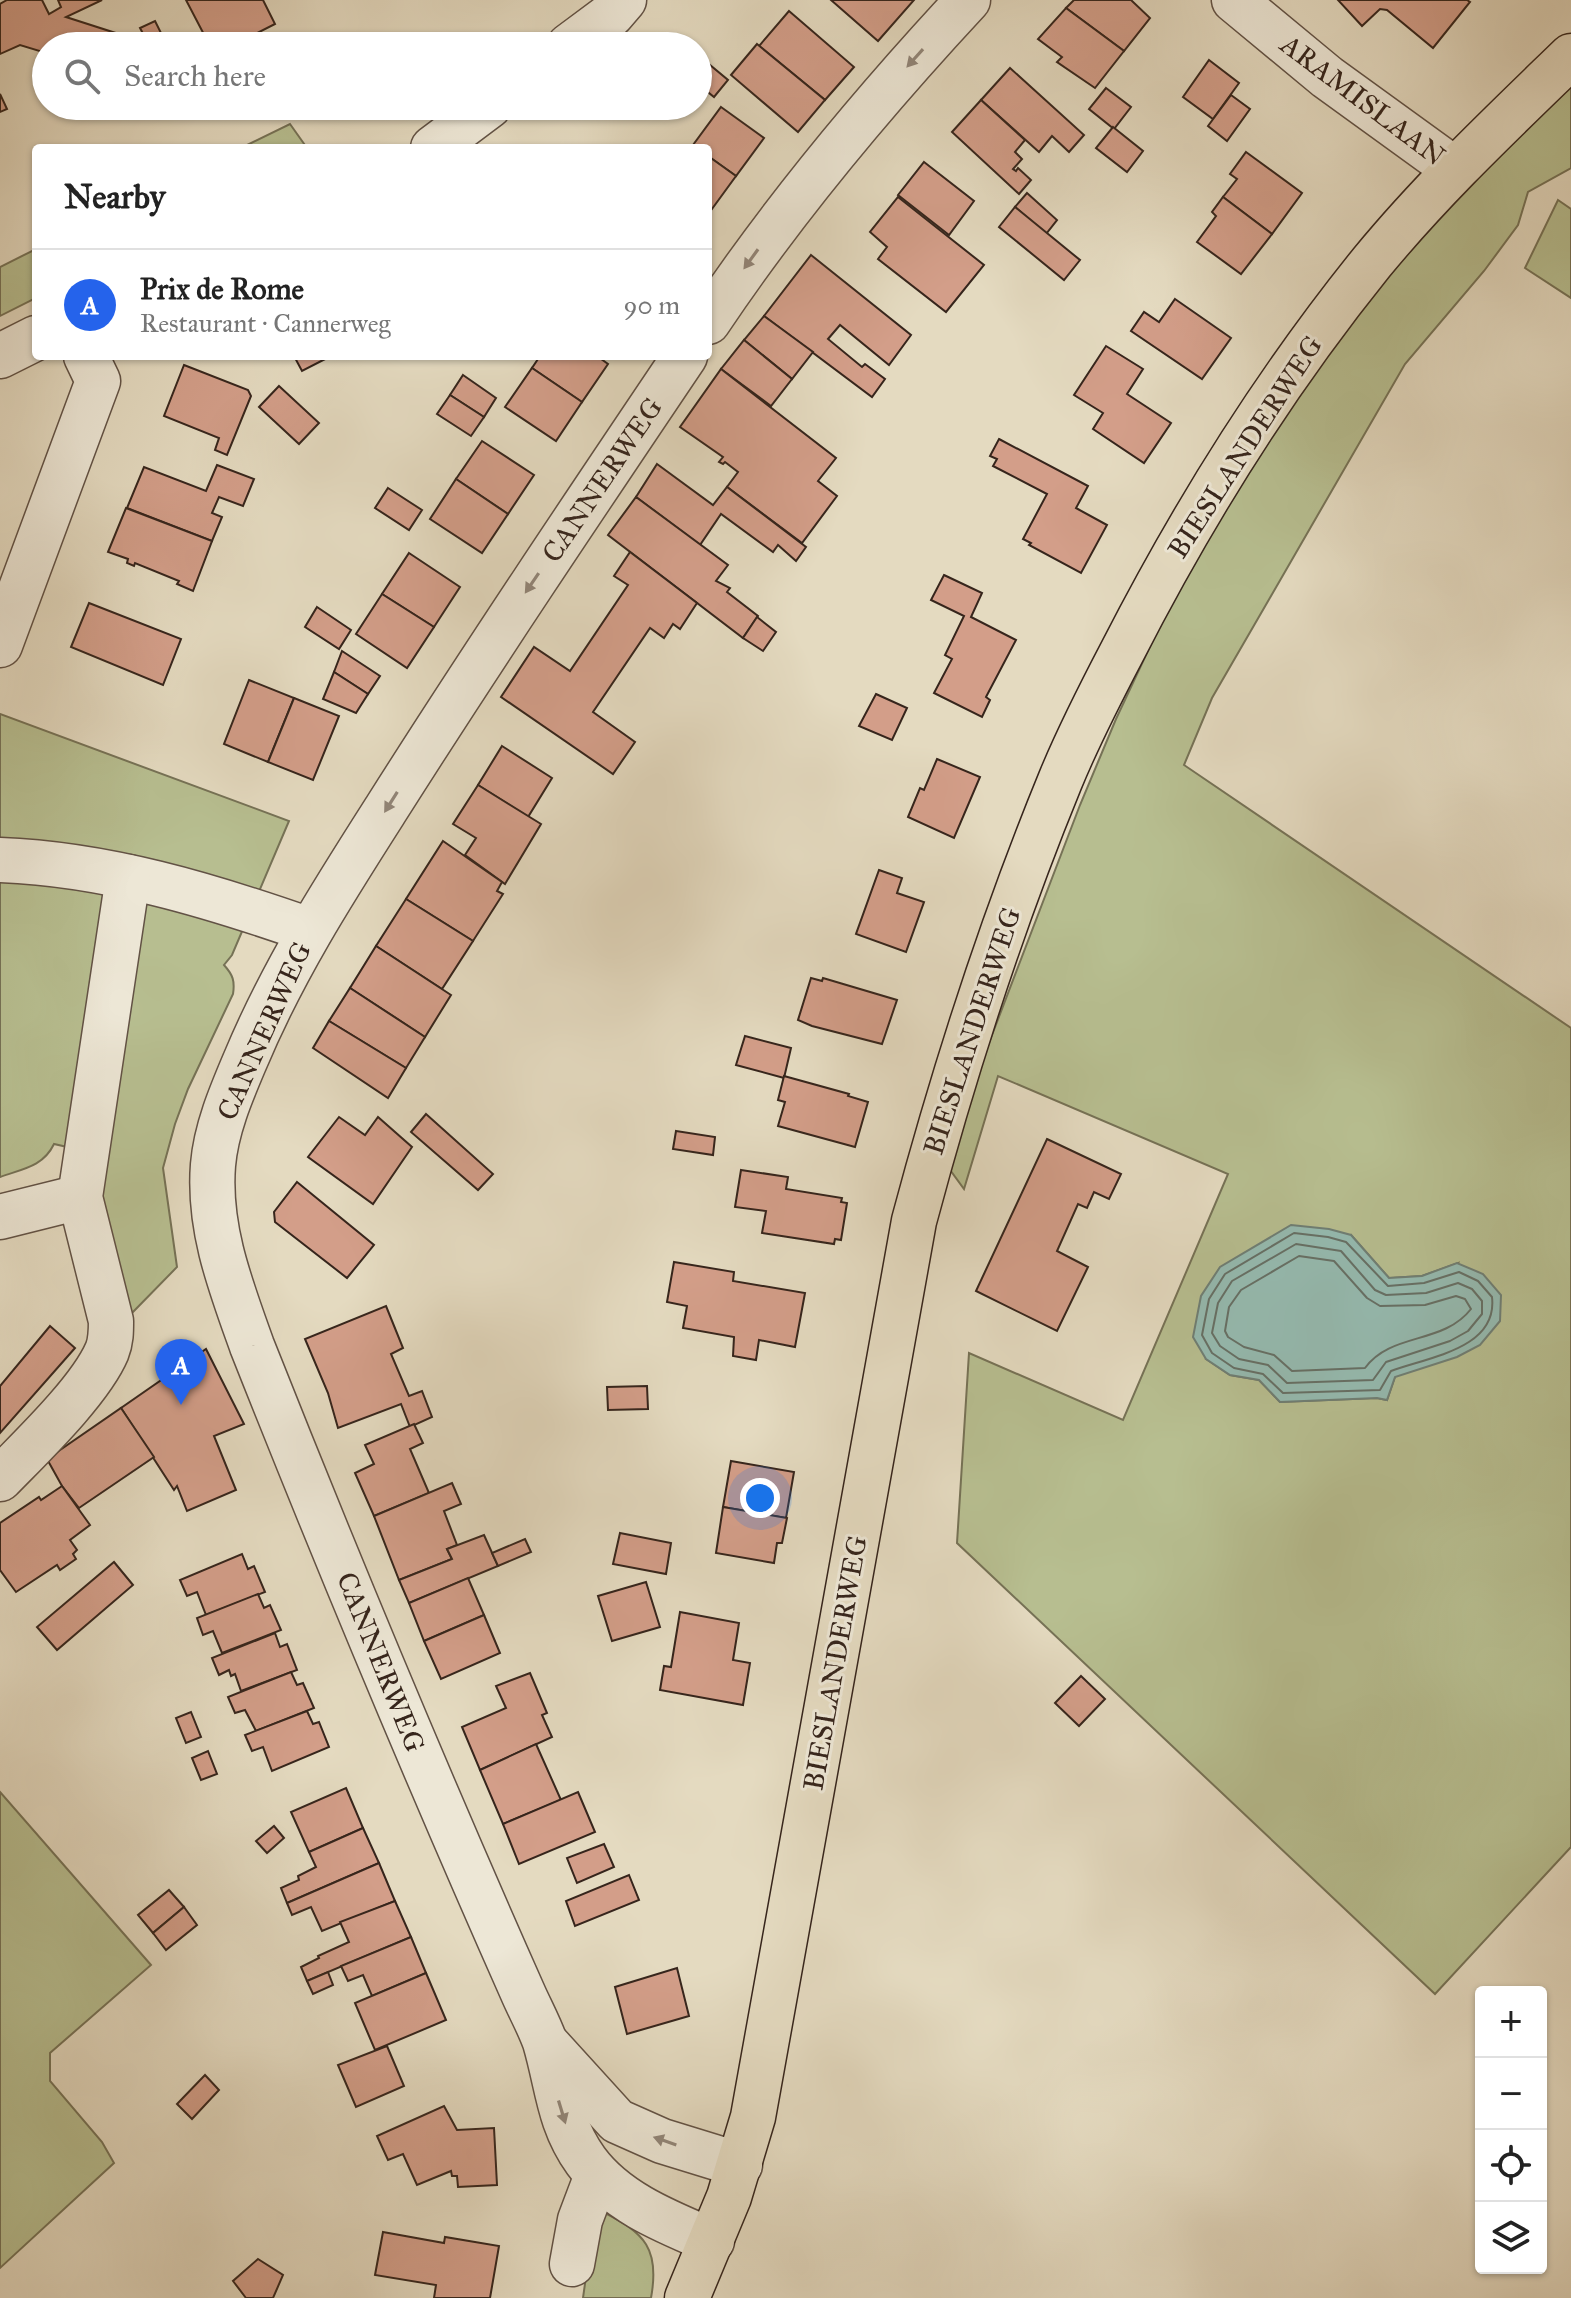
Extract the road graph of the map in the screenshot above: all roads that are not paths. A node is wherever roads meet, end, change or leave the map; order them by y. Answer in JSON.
{"nodes":[{"id":1,"x":624,"y":0,"type":"edge"},
{"id":2,"x":968,"y":0,"type":"edge"},
{"id":3,"x":1234,"y":0,"type":"edge"},
{"id":4,"x":588,"y":32,"type":"edge"},
{"id":5,"x":1571,"y":56,"type":"edge"},
{"id":6,"x":470,"y":120,"type":"edge"},
{"id":7,"x":438,"y":144,"type":"edge"},
{"id":8,"x":1454,"y":169,"type":"junction"},
{"id":9,"x":712,"y":316,"type":"edge"},
{"id":10,"x":32,"y":340,"type":"edge"},
{"id":11,"x":0,"y":356,"type":"edge"},
{"id":12,"x":88,"y":360,"type":"edge"},
{"id":13,"x":682,"y":360,"type":"edge"},
{"id":14,"x":0,"y":645,"type":"edge"},
{"id":15,"x":0,"y":860,"type":"edge"},
{"id":16,"x":128,"y":877,"type":"junction"},
{"id":17,"x":309,"y":930,"type":"junction"},
{"id":18,"x":80,"y":1197,"type":"junction"},
{"id":19,"x":0,"y":1217,"type":"edge"},
{"id":20,"x":0,"y":1479,"type":"edge"},
{"id":21,"x":544,"y":2041,"type":"junction"},
{"id":22,"x":740,"y":2165,"type":"junction"},
{"id":23,"x":597,"y":2175,"type":"junction"},
{"id":24,"x":712,"y":2241,"type":"junction"},
{"id":25,"x":572,"y":2264,"type":"dead end"},
{"id":26,"x":687,"y":2298,"type":"edge"}],
"edges":[{"from":1,"to":4,"type":"street"},
{"from":2,"to":9,"type":"street","one_way":true},
{"from":3,"to":8,"type":"street","name":"ARAMISLAAN"},
{"from":5,"to":8,"type":"main road","name":"BIESLANDERWEG"},
{"from":6,"to":7,"type":"street"},
{"from":8,"to":22,"type":"main road","name":"BIESLANDERWEG"},
{"from":10,"to":11,"type":"street"},
{"from":12,"to":14,"type":"street"},
{"from":13,"to":17,"type":"street","name":"CANNERWEG","one_way":true},
{"from":15,"to":16,"type":"street"},
{"from":16,"to":17,"type":"street"},
{"from":16,"to":18,"type":"street"},
{"from":17,"to":21,"type":"street","name":"CANNERWEG"},
{"from":18,"to":19,"type":"street"},
{"from":18,"to":20,"type":"street"},
{"from":22,"to":21,"type":"street","name":"CANNERWEG","one_way":true},
{"from":21,"to":23,"type":"street","name":"CANNERWEG","one_way":true},
{"from":22,"to":24,"type":"main road"},
{"from":23,"to":24,"type":"street","name":"CANNERWEG"},
{"from":23,"to":25,"type":"street"},
{"from":24,"to":26,"type":"main road"}]}
